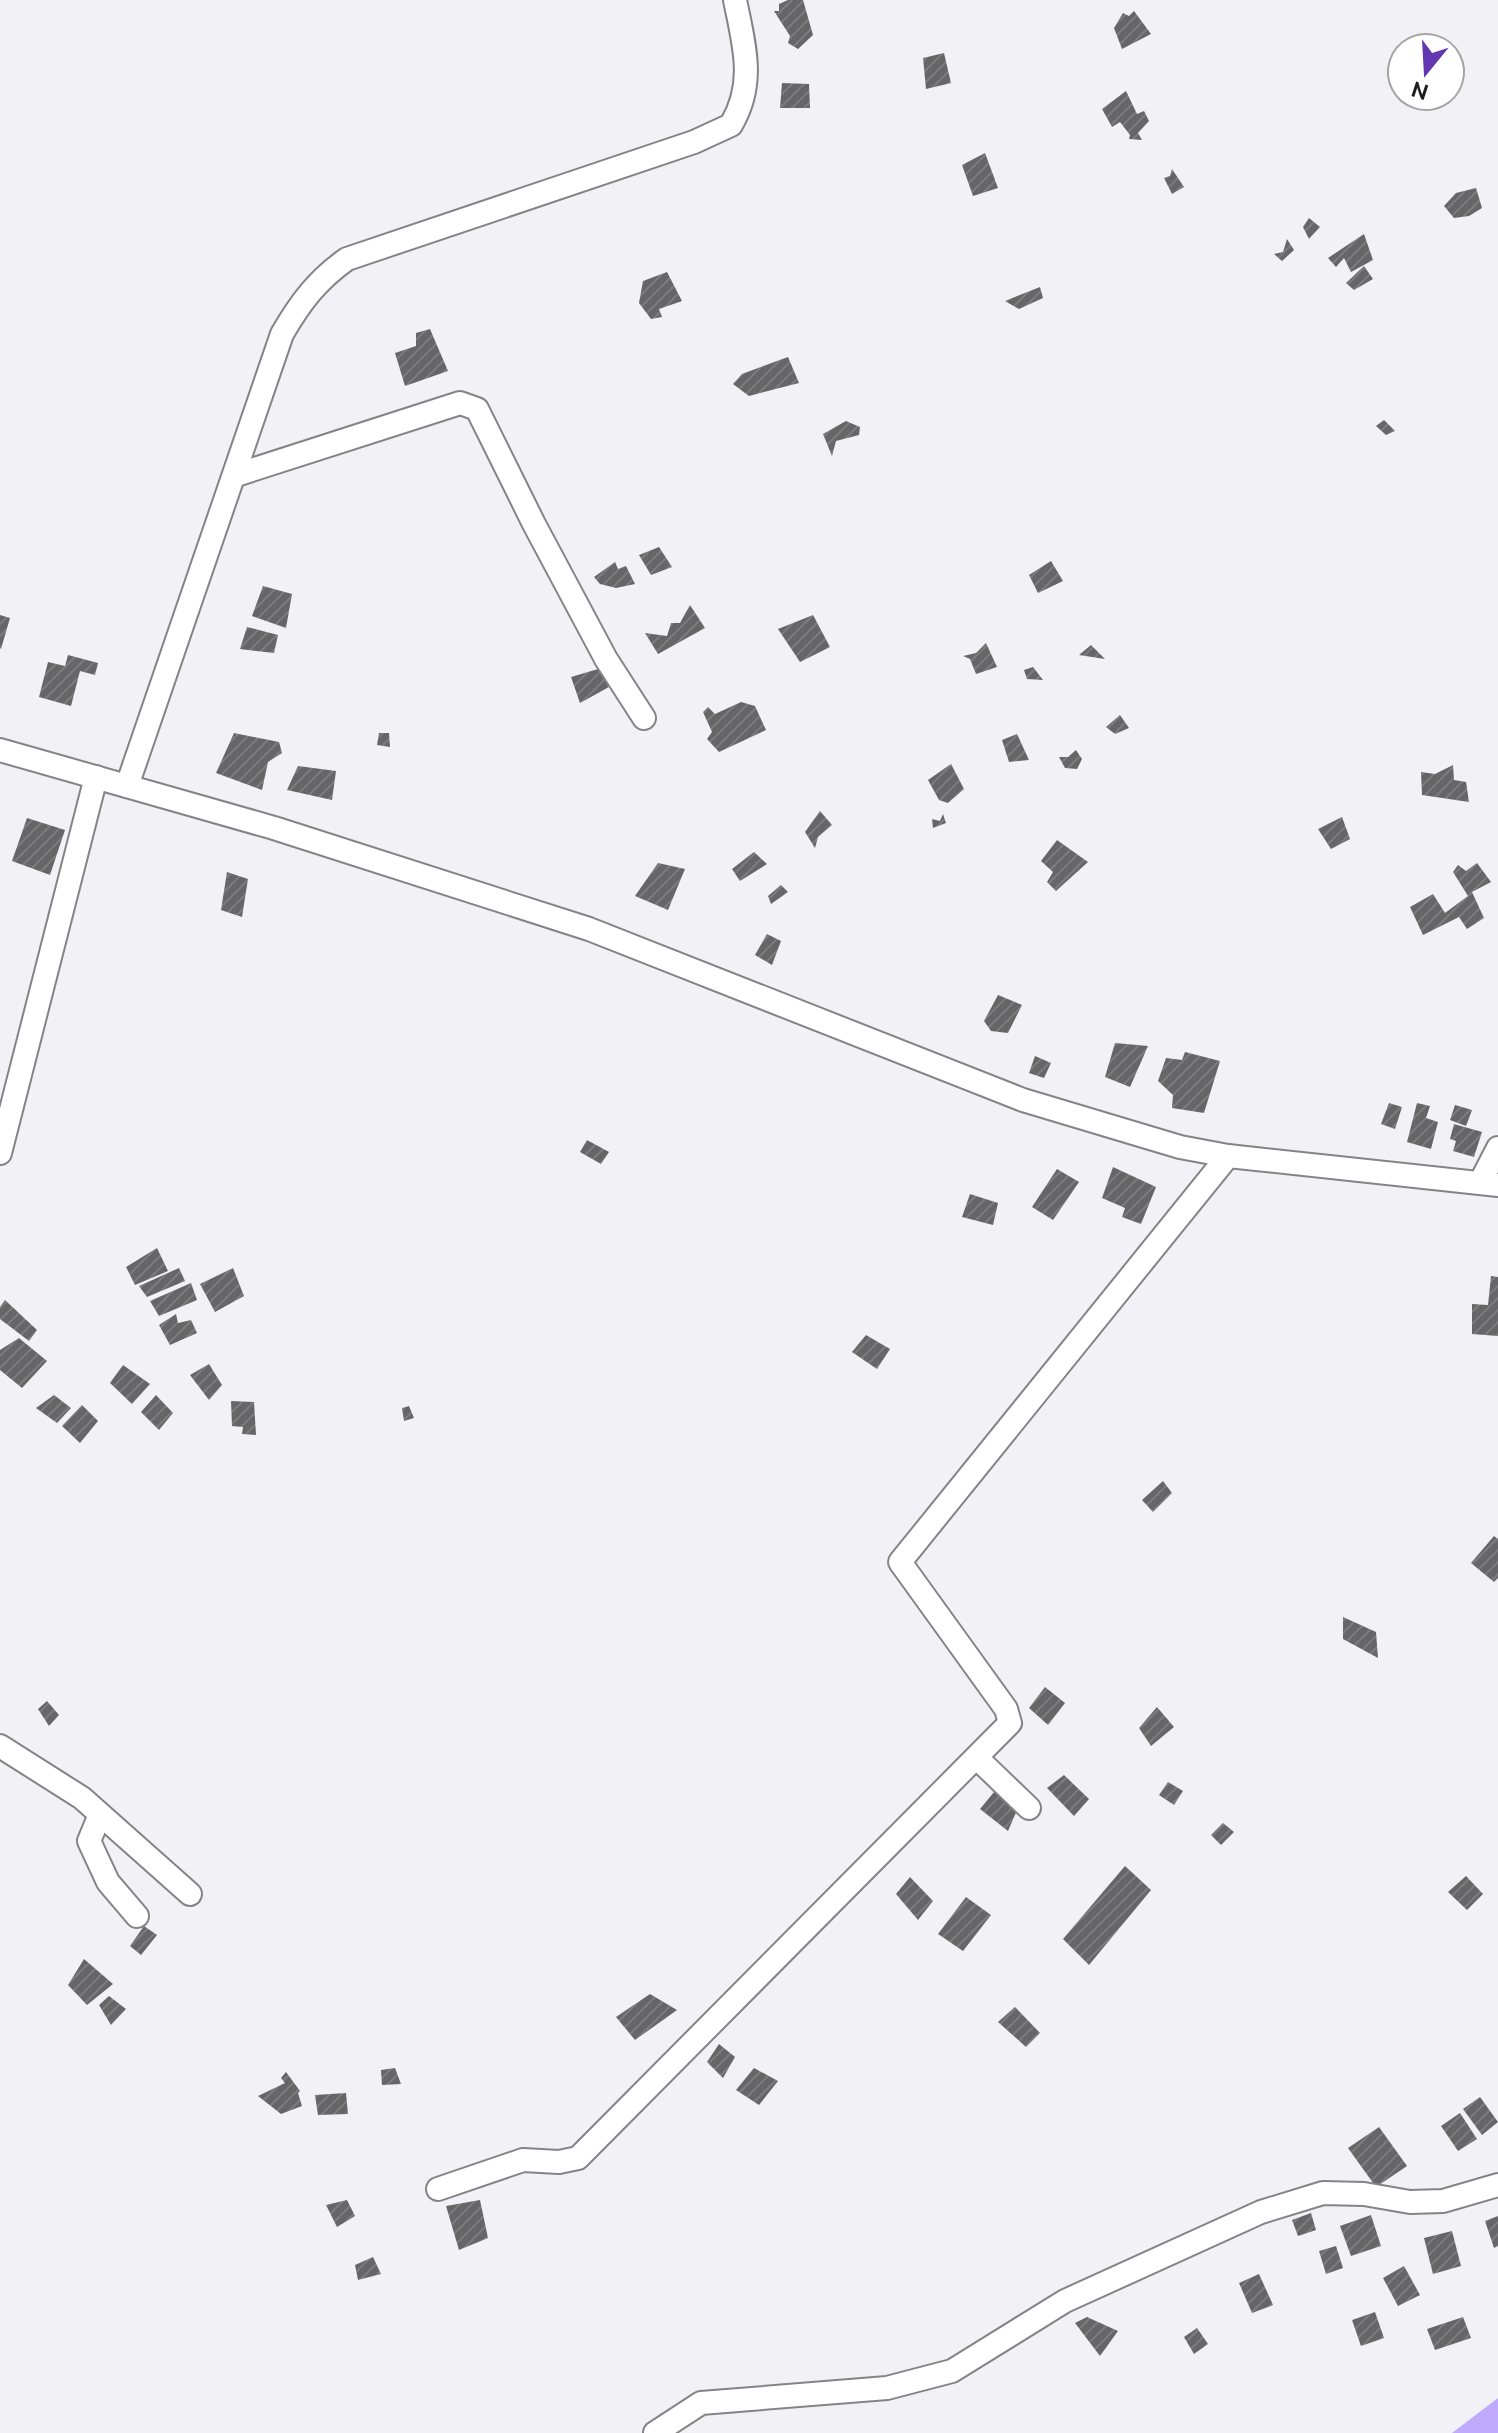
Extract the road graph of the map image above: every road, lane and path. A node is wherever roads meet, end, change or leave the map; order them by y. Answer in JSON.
{"nodes":[{"id":1,"x":735,"y":0,"type":"edge"},
{"id":2,"x":236,"y":475,"type":"junction"},
{"id":3,"x":644,"y":718,"type":"dead end"},
{"id":4,"x":0,"y":750,"type":"edge"},
{"id":5,"x":96,"y":777,"type":"junction"},
{"id":6,"x":127,"y":786,"type":"junction"},
{"id":7,"x":1498,"y":1148,"type":"edge"},
{"id":8,"x":0,"y":1153,"type":"edge"},
{"id":9,"x":1228,"y":1156,"type":"junction"},
{"id":10,"x":1489,"y":1184,"type":"edge"},
{"id":11,"x":0,"y":1746,"type":"edge"},
{"id":12,"x":977,"y":1758,"type":"junction"},
{"id":13,"x":1029,"y":1808,"type":"dead end"},
{"id":14,"x":99,"y":1817,"type":"junction"},
{"id":15,"x":190,"y":1894,"type":"dead end"},
{"id":16,"x":137,"y":1916,"type":"dead end"},
{"id":17,"x":1498,"y":2185,"type":"edge"},
{"id":18,"x":438,"y":2189,"type":"dead end"},
{"id":19,"x":655,"y":2433,"type":"edge"}],
"edges":[{"from":1,"to":2,"type":"street"},
{"from":2,"to":3,"type":"street"},
{"from":2,"to":6,"type":"street"},
{"from":4,"to":5,"type":"street"},
{"from":5,"to":6,"type":"street"},
{"from":5,"to":8,"type":"street"},
{"from":6,"to":9,"type":"street"},
{"from":7,"to":10,"type":"street"},
{"from":9,"to":10,"type":"street"},
{"from":9,"to":12,"type":"street"},
{"from":11,"to":14,"type":"street"},
{"from":12,"to":13,"type":"street"},
{"from":12,"to":18,"type":"street"},
{"from":14,"to":15,"type":"street"},
{"from":14,"to":16,"type":"street"},
{"from":17,"to":19,"type":"street"}]}
